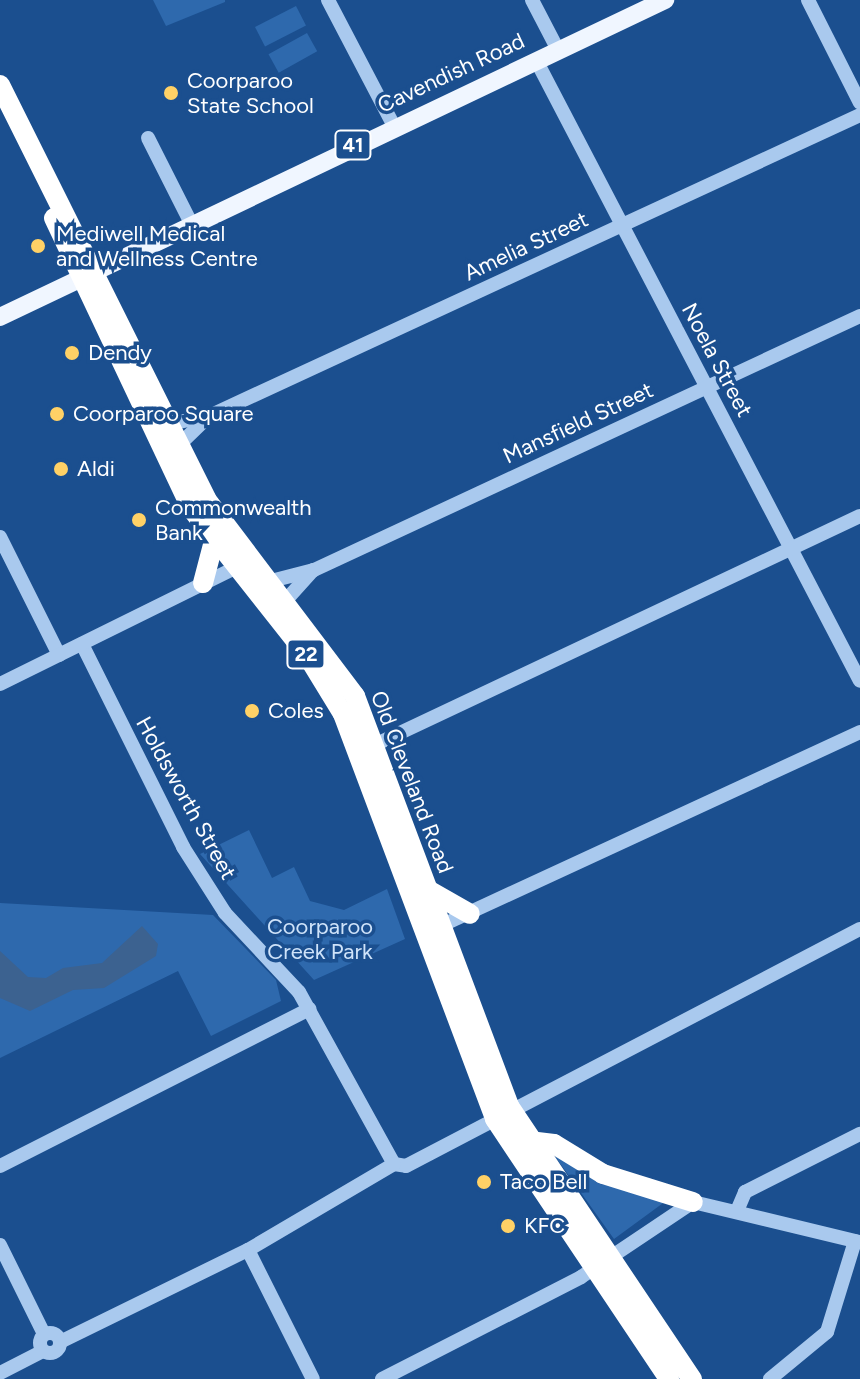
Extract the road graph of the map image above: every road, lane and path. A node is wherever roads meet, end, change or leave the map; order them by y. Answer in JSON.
{"nodes":[{"id":1,"x":328,"y":0,"type":"edge"},
{"id":2,"x":532,"y":0,"type":"edge"},
{"id":3,"x":665,"y":0,"type":"edge"},
{"id":4,"x":808,"y":0,"type":"edge"},
{"id":5,"x":558,"y":50,"type":"junction"},
{"id":6,"x":536,"y":60,"type":"junction"},
{"id":7,"x":0,"y":85,"type":"edge"},
{"id":8,"x":860,"y":103,"type":"edge"},
{"id":9,"x":0,"y":115,"type":"edge"},
{"id":10,"x":860,"y":115,"type":"edge"},
{"id":11,"x":394,"y":126,"type":"junction"},
{"id":12,"x":148,"y":138,"type":"dead end"},
{"id":13,"x":190,"y":221,"type":"junction"},
{"id":14,"x":622,"y":226,"type":"junction"},
{"id":15,"x":89,"y":271,"type":"junction"},
{"id":16,"x":860,"y":316,"type":"edge"},
{"id":17,"x":0,"y":317,"type":"edge"},
{"id":18,"x":707,"y":387,"type":"junction"},
{"id":19,"x":209,"y":416,"type":"junction"},
{"id":20,"x":169,"y":424,"type":"junction"},
{"id":21,"x":179,"y":445,"type":"junction"},
{"id":22,"x":860,"y":516,"type":"edge"},
{"id":23,"x":0,"y":537,"type":"edge"},
{"id":24,"x":214,"y":541,"type":"junction"},
{"id":25,"x":792,"y":550,"type":"junction"},
{"id":26,"x":244,"y":564,"type":"junction"},
{"id":27,"x":314,"y":570,"type":"junction"},
{"id":28,"x":271,"y":581,"type":"junction"},
{"id":29,"x":203,"y":583,"type":"junction"},
{"id":30,"x":287,"y":599,"type":"junction"},
{"id":31,"x":82,"y":644,"type":"junction"},
{"id":32,"x":59,"y":655,"type":"junction"},
{"id":33,"x":860,"y":681,"type":"edge"},
{"id":34,"x":0,"y":684,"type":"edge"},
{"id":35,"x":860,"y":732,"type":"edge"},
{"id":36,"x":367,"y":748,"type":"junction"},
{"id":37,"x":428,"y":890,"type":"junction"},
{"id":38,"x":470,"y":914,"type":"junction"},
{"id":39,"x":432,"y":929,"type":"junction"},
{"id":40,"x":860,"y":929,"type":"edge"},
{"id":41,"x":309,"y":1009,"type":"junction"},
{"id":42,"x":502,"y":1113,"type":"junction"},
{"id":43,"x":860,"y":1134,"type":"edge"},
{"id":44,"x":529,"y":1141,"type":"junction"},
{"id":45,"x":394,"y":1164,"type":"junction"},
{"id":46,"x":0,"y":1166,"type":"edge"},
{"id":47,"x":693,"y":1202,"type":"junction"},
{"id":48,"x":737,"y":1211,"type":"junction"},
{"id":49,"x":858,"y":1241,"type":"edge"},
{"id":50,"x":0,"y":1245,"type":"edge"},
{"id":51,"x":248,"y":1250,"type":"junction"},
{"id":52,"x":601,"y":1264,"type":"junction"},
{"id":53,"x":44,"y":1334,"type":"junction"},
{"id":54,"x":60,"y":1342,"type":"junction"},
{"id":55,"x":43,"y":1351,"type":"junction"},
{"id":56,"x":0,"y":1373,"type":"edge"},
{"id":57,"x":313,"y":1379,"type":"edge"},
{"id":58,"x":382,"y":1379,"type":"edge"},
{"id":59,"x":669,"y":1379,"type":"edge"},
{"id":60,"x":692,"y":1379,"type":"edge"},
{"id":61,"x":770,"y":1379,"type":"edge"}],
"edges":[{"from":1,"to":11,"type":"street"},
{"from":2,"to":5,"type":"street"},
{"from":3,"to":5,"type":"main road","name":"Cavendish Road","number":"41"},
{"from":4,"to":8,"type":"street"},
{"from":5,"to":6,"type":"main road","name":"Cavendish Road","number":"41"},
{"from":6,"to":11,"type":"main road","name":"Cavendish Road","number":"41"},
{"from":6,"to":14,"type":"street","name":"Noela Street"},
{"from":7,"to":15,"type":"highway","name":"Old Cleveland Road","number":"22"},
{"from":9,"to":15,"type":"highway","name":"Old Cleveland Road","number":"22"},
{"from":10,"to":14,"type":"street","name":"Amelia Street"},
{"from":11,"to":13,"type":"main road","name":"Cavendish Road","number":"41"},
{"from":12,"to":13,"type":"street"},
{"from":13,"to":15,"type":"main road","name":"Cavendish Road","number":"41"},
{"from":14,"to":18,"type":"street","name":"Noela Street"},
{"from":14,"to":19,"type":"street","name":"Amelia Street"},
{"from":15,"to":17,"type":"main road","name":"Cavendish Road","number":"41"},
{"from":15,"to":20,"type":"highway","name":"Old Cleveland Road","number":"22"},
{"from":15,"to":24,"type":"highway","name":"Old Cleveland Road","number":"22"},
{"from":16,"to":18,"type":"street","name":"Mansfield Street"},
{"from":18,"to":25,"type":"street","name":"Noela Street"},
{"from":18,"to":27,"type":"street","name":"Mansfield Street"},
{"from":19,"to":20,"type":"street","name":"Amelia Street"},
{"from":19,"to":21,"type":"street","name":"Amelia Street"},
{"from":20,"to":21,"type":"highway","name":"Old Cleveland Road","number":"22"},
{"from":21,"to":26,"type":"highway","name":"Old Cleveland Road","number":"22"},
{"from":22,"to":25,"type":"street"},
{"from":23,"to":32,"type":"street"},
{"from":24,"to":26,"type":"highway","name":"Old Cleveland Road","number":"22"},
{"from":24,"to":29,"type":"highway"},
{"from":25,"to":33,"type":"street","name":"Noela Street"},
{"from":25,"to":36,"type":"street"},
{"from":26,"to":28,"type":"highway","name":"Old Cleveland Road","number":"22"},
{"from":26,"to":29,"type":"street"},
{"from":26,"to":36,"type":"highway","name":"Old Cleveland Road","number":"22"},
{"from":27,"to":28,"type":"street","name":"Mansfield Street"},
{"from":27,"to":30,"type":"street","name":"Mansfield Street"},
{"from":28,"to":30,"type":"highway","name":"Old Cleveland Road","number":"22"},
{"from":29,"to":31,"type":"street"},
{"from":30,"to":36,"type":"highway","name":"Old Cleveland Road","number":"22"},
{"from":31,"to":32,"type":"street"},
{"from":31,"to":41,"type":"street","name":"Holdsworth Street"},
{"from":32,"to":34,"type":"street"},
{"from":35,"to":38,"type":"street"},
{"from":36,"to":37,"type":"highway","name":"Old Cleveland Road","number":"22"},
{"from":36,"to":39,"type":"highway","name":"Old Cleveland Road","number":"22"},
{"from":37,"to":38,"type":"highway"},
{"from":37,"to":39,"type":"highway","name":"Old Cleveland Road","number":"22"},
{"from":38,"to":39,"type":"street"},
{"from":39,"to":42,"type":"highway","name":"Old Cleveland Road","number":"22"},
{"from":40,"to":42,"type":"street"},
{"from":41,"to":45,"type":"street","name":"Holdsworth Street"},
{"from":41,"to":46,"type":"street"},
{"from":42,"to":44,"type":"highway","name":"Old Cleveland Road","number":"22"},
{"from":42,"to":45,"type":"street"},
{"from":42,"to":52,"type":"highway","name":"Old Cleveland Road","number":"22"},
{"from":43,"to":48,"type":"street"},
{"from":44,"to":47,"type":"highway"},
{"from":44,"to":52,"type":"highway","name":"Old Cleveland Road","number":"22"},
{"from":45,"to":51,"type":"street"},
{"from":47,"to":48,"type":"street"},
{"from":47,"to":52,"type":"street"},
{"from":48,"to":49,"type":"street"},
{"from":49,"to":61,"type":"street"},
{"from":50,"to":53,"type":"street"},
{"from":51,"to":54,"type":"street"},
{"from":51,"to":57,"type":"street"},
{"from":52,"to":58,"type":"street"},
{"from":52,"to":59,"type":"highway","name":"Old Cleveland Road","number":"22"},
{"from":52,"to":60,"type":"highway","name":"Old Cleveland Road","number":"22"},
{"from":53,"to":54,"type":"street"},
{"from":53,"to":55,"type":"street"},
{"from":54,"to":55,"type":"street"},
{"from":55,"to":56,"type":"street"}]}
